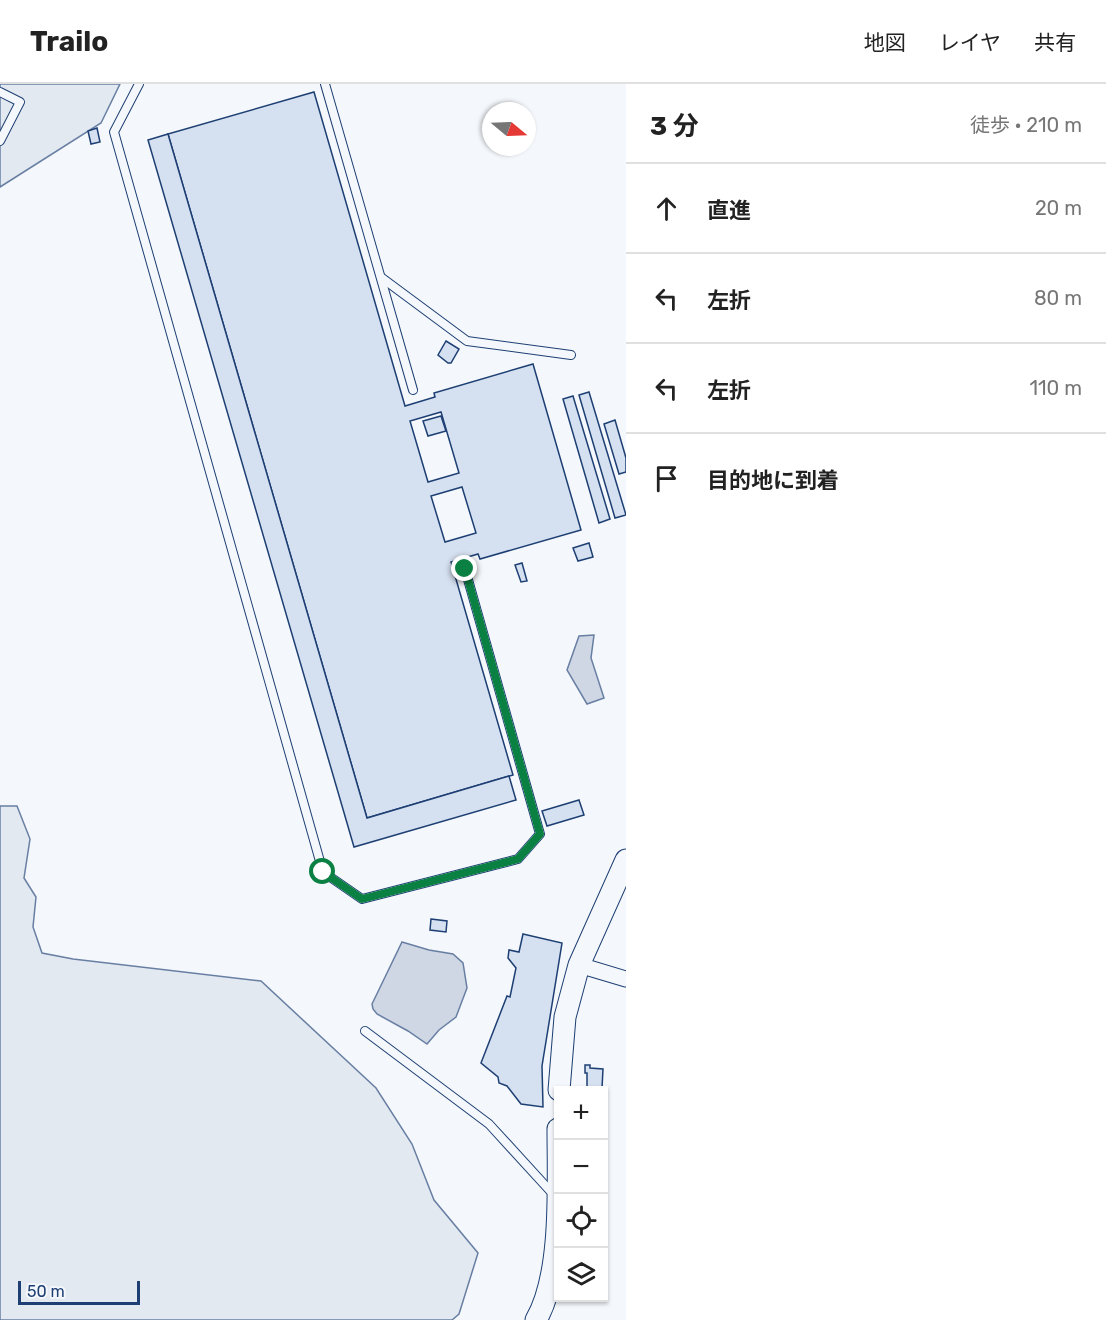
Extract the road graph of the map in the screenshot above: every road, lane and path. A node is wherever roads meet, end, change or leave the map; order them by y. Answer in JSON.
{"nodes":[{"id":1,"x":139,"y":84,"type":"edge"},
{"id":2,"x":325,"y":84,"type":"edge"},
{"id":3,"x":0,"y":92,"type":"edge"},
{"id":4,"x":0,"y":141,"type":"edge"},
{"id":5,"x":381,"y":277,"type":"junction"},
{"id":6,"x":572,"y":356,"type":"dead end"},
{"id":7,"x":413,"y":390,"type":"dead end"},
{"id":8,"x":465,"y":569,"type":"dead end"},
{"id":9,"x":626,"y":860,"type":"edge"},
{"id":10,"x":579,"y":965,"type":"junction"},
{"id":11,"x":626,"y":979,"type":"edge"},
{"id":12,"x":365,"y":1031,"type":"dead end"},
{"id":13,"x":559,"y":1086,"type":"edge"},
{"id":14,"x":558,"y":1140,"type":"edge"},
{"id":15,"x":558,"y":1194,"type":"edge"},
{"id":16,"x":554,"y":1195,"type":"edge"},
{"id":17,"x":555,"y":1248,"type":"edge"},
{"id":18,"x":536,"y":1320,"type":"edge"}],
"edges":[{"from":1,"to":8,"type":"lane"},
{"from":2,"to":5,"type":"lane"},
{"from":3,"to":4,"type":"lane"},
{"from":5,"to":6,"type":"lane"},
{"from":5,"to":7,"type":"lane"},
{"from":9,"to":10,"type":"main road"},
{"from":10,"to":11,"type":"street"},
{"from":10,"to":13,"type":"main road"},
{"from":12,"to":16,"type":"lane"},
{"from":14,"to":15,"type":"main road"},
{"from":17,"to":18,"type":"main road"}]}
